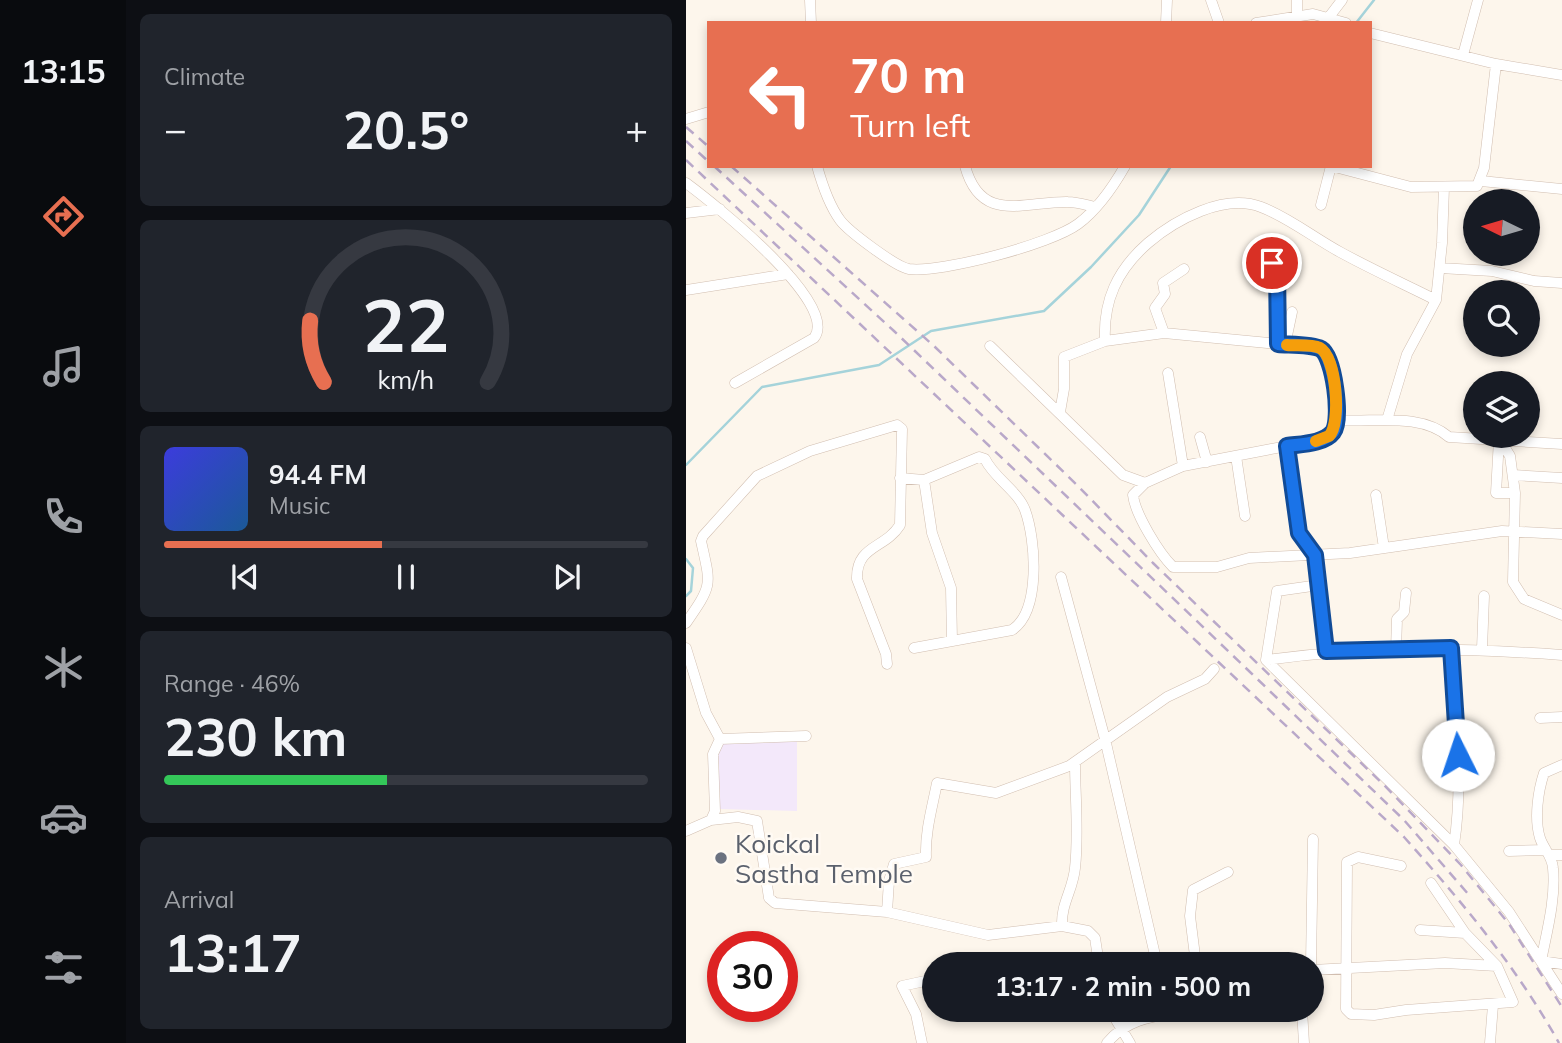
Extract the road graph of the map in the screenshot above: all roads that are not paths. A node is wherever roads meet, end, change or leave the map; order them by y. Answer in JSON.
{"nodes":[{"id":1,"x":810,"y":0,"type":"edge"},
{"id":2,"x":1167,"y":0,"type":"edge"},
{"id":3,"x":1211,"y":0,"type":"edge"},
{"id":4,"x":1297,"y":0,"type":"edge"},
{"id":5,"x":1342,"y":0,"type":"edge"},
{"id":6,"x":1478,"y":0,"type":"edge"},
{"id":7,"x":1297,"y":14,"type":"junction"},
{"id":8,"x":1329,"y":17,"type":"junction"},
{"id":9,"x":811,"y":21,"type":"edge"},
{"id":10,"x":1166,"y":21,"type":"edge"},
{"id":11,"x":1218,"y":21,"type":"edge"},
{"id":12,"x":1265,"y":21,"type":"edge"},
{"id":13,"x":1340,"y":21,"type":"edge"},
{"id":14,"x":1375,"y":35,"type":"edge"},
{"id":15,"x":1463,"y":55,"type":"junction"},
{"id":16,"x":1496,"y":64,"type":"junction"},
{"id":17,"x":1562,"y":75,"type":"edge"},
{"id":18,"x":707,"y":112,"type":"edge"},
{"id":19,"x":688,"y":117,"type":"edge"},
{"id":20,"x":818,"y":168,"type":"edge"},
{"id":21,"x":966,"y":168,"type":"edge"},
{"id":22,"x":1124,"y":168,"type":"edge"},
{"id":23,"x":1330,"y":168,"type":"edge"},
{"id":24,"x":1339,"y":168,"type":"edge"},
{"id":25,"x":1481,"y":181,"type":"junction"},
{"id":26,"x":686,"y":183,"type":"edge"},
{"id":27,"x":1444,"y":187,"type":"junction"},
{"id":28,"x":1562,"y":189,"type":"edge"},
{"id":29,"x":1321,"y":205,"type":"dead end"},
{"id":30,"x":1095,"y":207,"type":"junction"},
{"id":31,"x":720,"y":209,"type":"junction"},
{"id":32,"x":686,"y":213,"type":"edge"},
{"id":33,"x":1259,"y":255,"type":"dead end"},
{"id":34,"x":1440,"y":268,"type":"junction"},
{"id":35,"x":1184,"y":269,"type":"dead end"},
{"id":36,"x":788,"y":274,"type":"junction"},
{"id":37,"x":1562,"y":283,"type":"edge"},
{"id":38,"x":686,"y":290,"type":"edge"},
{"id":39,"x":1436,"y":300,"type":"junction"},
{"id":40,"x":1292,"y":312,"type":"dead end"},
{"id":41,"x":1164,"y":333,"type":"junction"},
{"id":42,"x":1105,"y":341,"type":"junction"},
{"id":43,"x":1281,"y":344,"type":"junction"},
{"id":44,"x":990,"y":346,"type":"dead end"},
{"id":45,"x":1168,"y":373,"type":"dead end"},
{"id":46,"x":735,"y":383,"type":"dead end"},
{"id":47,"x":1060,"y":412,"type":"junction"},
{"id":48,"x":1337,"y":420,"type":"junction"},
{"id":49,"x":1387,"y":420,"type":"junction"},
{"id":50,"x":1200,"y":437,"type":"dead end"},
{"id":51,"x":1463,"y":438,"type":"edge"},
{"id":52,"x":1540,"y":442,"type":"edge"},
{"id":53,"x":1562,"y":444,"type":"edge"},
{"id":54,"x":1287,"y":446,"type":"junction"},
{"id":55,"x":1498,"y":448,"type":"edge"},
{"id":56,"x":1507,"y":448,"type":"edge"},
{"id":57,"x":1236,"y":456,"type":"junction"},
{"id":58,"x":1207,"y":462,"type":"junction"},
{"id":59,"x":1183,"y":466,"type":"junction"},
{"id":60,"x":1513,"y":475,"type":"junction"},
{"id":61,"x":900,"y":478,"type":"junction"},
{"id":62,"x":1562,"y":478,"type":"edge"},
{"id":63,"x":924,"y":480,"type":"junction"},
{"id":64,"x":1145,"y":483,"type":"junction"},
{"id":65,"x":1515,"y":493,"type":"junction"},
{"id":66,"x":1376,"y":495,"type":"dead end"},
{"id":67,"x":1245,"y":516,"type":"dead end"},
{"id":68,"x":1514,"y":531,"type":"junction"},
{"id":69,"x":1562,"y":534,"type":"edge"},
{"id":70,"x":1384,"y":548,"type":"junction"},
{"id":71,"x":1315,"y":555,"type":"junction"},
{"id":72,"x":1061,"y":577,"type":"dead end"},
{"id":73,"x":1319,"y":585,"type":"junction"},
{"id":74,"x":1406,"y":593,"type":"dead end"},
{"id":75,"x":1484,"y":596,"type":"dead end"},
{"id":76,"x":1562,"y":614,"type":"edge"},
{"id":77,"x":686,"y":623,"type":"edge"},
{"id":78,"x":952,"y":641,"type":"junction"},
{"id":79,"x":686,"y":648,"type":"edge"},
{"id":80,"x":914,"y":648,"type":"dead end"},
{"id":81,"x":1451,"y":648,"type":"junction"},
{"id":82,"x":1482,"y":649,"type":"junction"},
{"id":83,"x":1396,"y":650,"type":"junction"},
{"id":84,"x":1326,"y":651,"type":"junction"},
{"id":85,"x":1562,"y":655,"type":"edge"},
{"id":86,"x":1266,"y":660,"type":"junction"},
{"id":87,"x":887,"y":664,"type":"dead end"},
{"id":88,"x":1214,"y":669,"type":"dead end"},
{"id":89,"x":1540,"y":718,"type":"dead end"},
{"id":90,"x":1562,"y":718,"type":"edge"},
{"id":91,"x":806,"y":736,"type":"dead end"},
{"id":92,"x":720,"y":739,"type":"junction"},
{"id":93,"x":1105,"y":739,"type":"junction"},
{"id":94,"x":1075,"y":762,"type":"junction"},
{"id":95,"x":1562,"y":765,"type":"edge"},
{"id":96,"x":711,"y":820,"type":"junction"},
{"id":97,"x":686,"y":831,"type":"edge"},
{"id":98,"x":1313,"y":839,"type":"dead end"},
{"id":99,"x":1454,"y":845,"type":"junction"},
{"id":100,"x":1509,"y":851,"type":"dead end"},
{"id":101,"x":1553,"y":854,"type":"edge"},
{"id":102,"x":1401,"y":866,"type":"dead end"},
{"id":103,"x":1228,"y":872,"type":"dead end"},
{"id":104,"x":1431,"y":883,"type":"dead end"},
{"id":105,"x":887,"y":912,"type":"junction"},
{"id":106,"x":1550,"y":916,"type":"junction"},
{"id":107,"x":1562,"y":917,"type":"edge"},
{"id":108,"x":1062,"y":926,"type":"junction"},
{"id":109,"x":1420,"y":930,"type":"dead end"},
{"id":110,"x":1465,"y":933,"type":"junction"},
{"id":111,"x":1097,"y":952,"type":"edge"},
{"id":112,"x":1154,"y":952,"type":"edge"},
{"id":113,"x":1194,"y":952,"type":"edge"},
{"id":114,"x":1311,"y":952,"type":"edge"},
{"id":115,"x":1541,"y":961,"type":"junction"},
{"id":116,"x":1562,"y":964,"type":"edge"},
{"id":117,"x":1497,"y":966,"type":"junction"},
{"id":118,"x":1345,"y":969,"type":"junction"},
{"id":119,"x":1324,"y":970,"type":"edge"},
{"id":120,"x":922,"y":982,"type":"edge"},
{"id":121,"x":1562,"y":994,"type":"edge"},
{"id":122,"x":1493,"y":1006,"type":"junction"},
{"id":123,"x":1117,"y":1022,"type":"edge"},
{"id":124,"x":1140,"y":1022,"type":"edge"},
{"id":125,"x":1303,"y":1022,"type":"edge"},
{"id":126,"x":1122,"y":1030,"type":"junction"},
{"id":127,"x":922,"y":1043,"type":"edge"},
{"id":128,"x":1107,"y":1043,"type":"edge"},
{"id":129,"x":1130,"y":1043,"type":"edge"},
{"id":130,"x":1304,"y":1043,"type":"edge"},
{"id":131,"x":1490,"y":1043,"type":"edge"}],
"edges":[{"from":1,"to":9,"type":"street"},
{"from":2,"to":10,"type":"street"},
{"from":3,"to":11,"type":"street"},
{"from":4,"to":7,"type":"street"},
{"from":5,"to":8,"type":"street"},
{"from":6,"to":15,"type":"street"},
{"from":7,"to":8,"type":"street"},
{"from":7,"to":12,"type":"street"},
{"from":8,"to":13,"type":"street"},
{"from":14,"to":15,"type":"street"},
{"from":15,"to":16,"type":"street"},
{"from":16,"to":17,"type":"street"},
{"from":16,"to":25,"type":"street"},
{"from":18,"to":19,"type":"street"},
{"from":20,"to":30,"type":"street"},
{"from":21,"to":30,"type":"street"},
{"from":22,"to":30,"type":"street"},
{"from":23,"to":29,"type":"street"},
{"from":24,"to":27,"type":"street"},
{"from":25,"to":27,"type":"street"},
{"from":25,"to":28,"type":"street"},
{"from":26,"to":31,"type":"street"},
{"from":27,"to":34,"type":"street"},
{"from":31,"to":32,"type":"street"},
{"from":31,"to":36,"type":"street"},
{"from":33,"to":43,"type":"street"},
{"from":34,"to":37,"type":"street"},
{"from":34,"to":39,"type":"street"},
{"from":35,"to":41,"type":"street"},
{"from":36,"to":38,"type":"street"},
{"from":36,"to":46,"type":"street"},
{"from":39,"to":42,"type":"street"},
{"from":39,"to":49,"type":"street"},
{"from":40,"to":43,"type":"street"},
{"from":41,"to":42,"type":"street"},
{"from":41,"to":43,"type":"street"},
{"from":42,"to":47,"type":"street"},
{"from":43,"to":48,"type":"street"},
{"from":44,"to":47,"type":"street"},
{"from":45,"to":59,"type":"street"},
{"from":47,"to":64,"type":"street"},
{"from":48,"to":49,"type":"street"},
{"from":48,"to":54,"type":"street"},
{"from":49,"to":51,"type":"street"},
{"from":50,"to":58,"type":"street"},
{"from":52,"to":53,"type":"street"},
{"from":54,"to":57,"type":"street"},
{"from":54,"to":71,"type":"street"},
{"from":55,"to":65,"type":"street"},
{"from":56,"to":60,"type":"street"},
{"from":57,"to":58,"type":"street"},
{"from":57,"to":67,"type":"street"},
{"from":58,"to":59,"type":"street"},
{"from":59,"to":64,"type":"street"},
{"from":60,"to":62,"type":"street"},
{"from":60,"to":65,"type":"street"},
{"from":61,"to":63,"type":"street"},
{"from":61,"to":77,"type":"street"},
{"from":61,"to":87,"type":"street"},
{"from":63,"to":78,"type":"street"},
{"from":63,"to":78,"type":"street"},
{"from":64,"to":71,"type":"street"},
{"from":65,"to":68,"type":"street"},
{"from":66,"to":70,"type":"street"},
{"from":68,"to":69,"type":"street"},
{"from":68,"to":70,"type":"street"},
{"from":68,"to":76,"type":"street"},
{"from":70,"to":71,"type":"street"},
{"from":71,"to":73,"type":"street"},
{"from":72,"to":93,"type":"street"},
{"from":73,"to":84,"type":"street"},
{"from":73,"to":86,"type":"street"},
{"from":74,"to":83,"type":"street"},
{"from":75,"to":82,"type":"street"},
{"from":78,"to":80,"type":"street"},
{"from":79,"to":92,"type":"street"},
{"from":81,"to":82,"type":"street"},
{"from":81,"to":83,"type":"street"},
{"from":81,"to":99,"type":"street"},
{"from":82,"to":85,"type":"street"},
{"from":83,"to":84,"type":"street"},
{"from":84,"to":86,"type":"street"},
{"from":86,"to":99,"type":"street"},
{"from":88,"to":93,"type":"street"},
{"from":89,"to":90,"type":"street"},
{"from":91,"to":92,"type":"street"},
{"from":92,"to":96,"type":"street"},
{"from":93,"to":94,"type":"street"},
{"from":93,"to":112,"type":"street"},
{"from":94,"to":105,"type":"street"},
{"from":94,"to":108,"type":"street"},
{"from":95,"to":101,"type":"street"},
{"from":96,"to":97,"type":"street"},
{"from":96,"to":105,"type":"street"},
{"from":98,"to":114,"type":"street"},
{"from":99,"to":115,"type":"street"},
{"from":100,"to":101,"type":"street"},
{"from":101,"to":106,"type":"street"},
{"from":102,"to":118,"type":"street"},
{"from":103,"to":113,"type":"street"},
{"from":104,"to":110,"type":"street"},
{"from":105,"to":108,"type":"street"},
{"from":106,"to":107,"type":"street"},
{"from":106,"to":115,"type":"street"},
{"from":108,"to":111,"type":"street"},
{"from":109,"to":110,"type":"street"},
{"from":110,"to":117,"type":"street"},
{"from":115,"to":116,"type":"street"},
{"from":115,"to":121,"type":"street"},
{"from":117,"to":118,"type":"street"},
{"from":117,"to":122,"type":"street"},
{"from":118,"to":119,"type":"street"},
{"from":118,"to":122,"type":"street"},
{"from":120,"to":127,"type":"street"},
{"from":122,"to":131,"type":"street"},
{"from":123,"to":126,"type":"street"},
{"from":124,"to":126,"type":"street"},
{"from":125,"to":130,"type":"street"},
{"from":126,"to":128,"type":"street"},
{"from":126,"to":129,"type":"street"}]}
